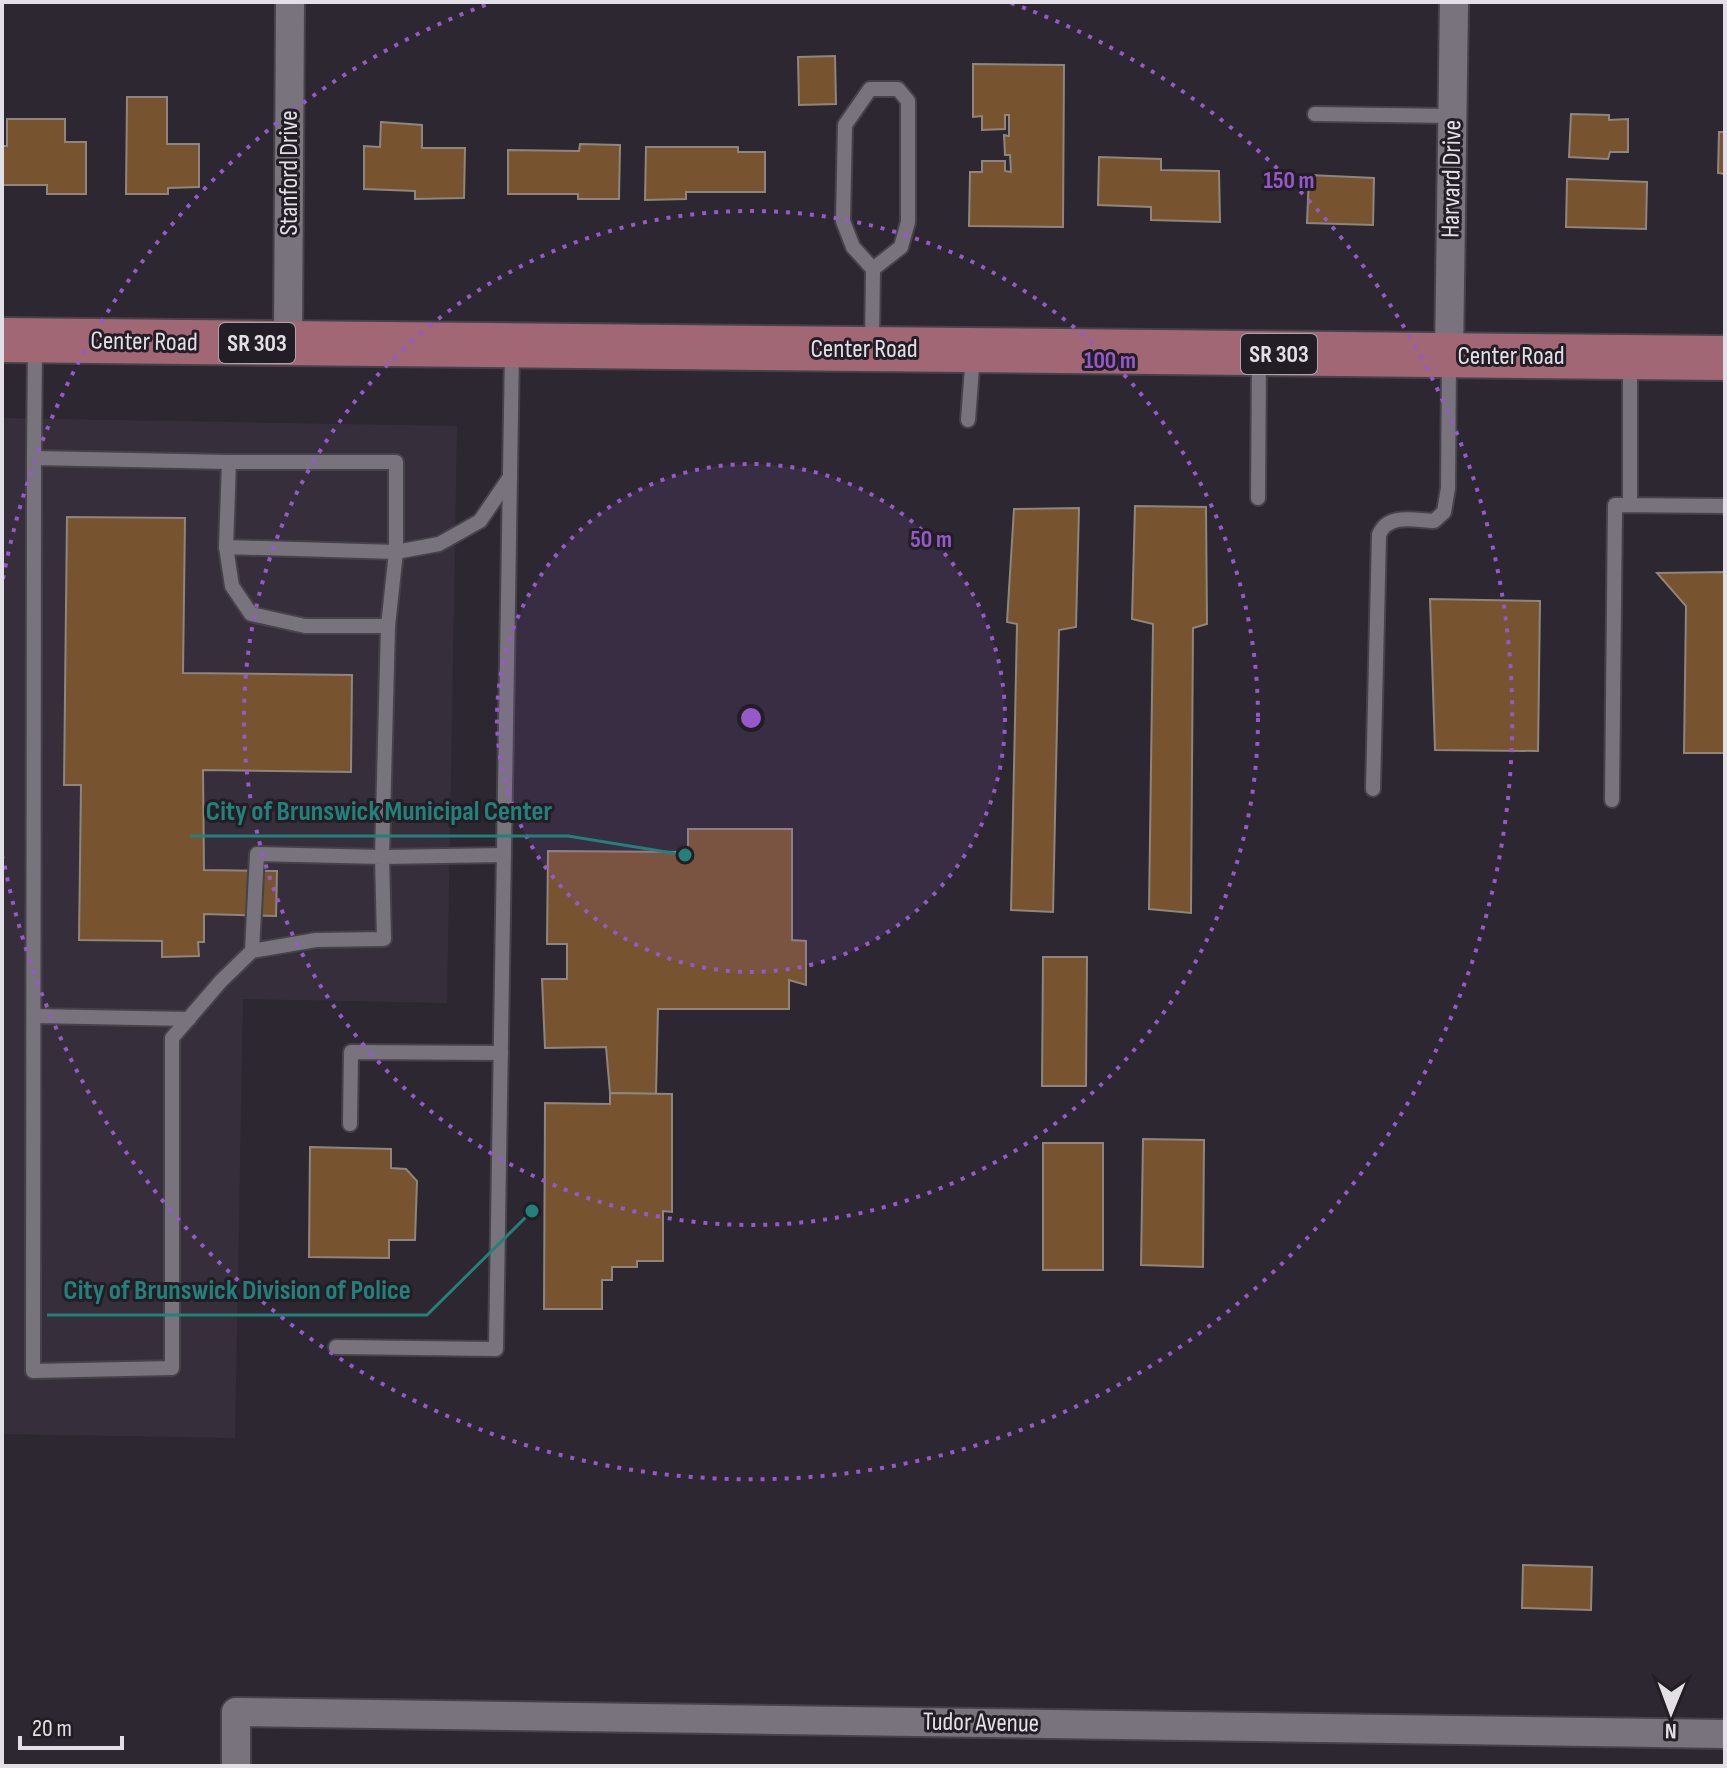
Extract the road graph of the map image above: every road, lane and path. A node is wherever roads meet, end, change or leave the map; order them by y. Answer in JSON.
{"nodes":[{"id":1,"x":290,"y":2,"type":"edge"},
{"id":2,"x":1454,"y":2,"type":"edge"},
{"id":3,"x":1315,"y":114,"type":"dead end"},
{"id":4,"x":1452,"y":116,"type":"junction"},
{"id":5,"x":873,"y":269,"type":"junction"},
{"id":6,"x":19,"y":340,"type":"edge"},
{"id":7,"x":288,"y":343,"type":"junction"},
{"id":8,"x":512,"y":346,"type":"junction"},
{"id":9,"x":872,"y":349,"type":"junction"},
{"id":10,"x":973,"y":350,"type":"junction"},
{"id":11,"x":1259,"y":354,"type":"junction"},
{"id":12,"x":1449,"y":356,"type":"junction"},
{"id":13,"x":1630,"y":357,"type":"junction"},
{"id":14,"x":1725,"y":358,"type":"edge"},
{"id":15,"x":968,"y":420,"type":"dead end"},
{"id":16,"x":34,"y":458,"type":"junction"},
{"id":17,"x":229,"y":462,"type":"junction"},
{"id":18,"x":510,"y":476,"type":"junction"},
{"id":19,"x":1258,"y":498,"type":"dead end"},
{"id":20,"x":1630,"y":505,"type":"junction"},
{"id":21,"x":1725,"y":506,"type":"edge"},
{"id":22,"x":226,"y":547,"type":"junction"},
{"id":23,"x":396,"y":552,"type":"junction"},
{"id":24,"x":388,"y":626,"type":"junction"},
{"id":25,"x":1373,"y":789,"type":"dead end"},
{"id":26,"x":1612,"y":800,"type":"dead end"},
{"id":27,"x":504,"y":855,"type":"junction"},
{"id":28,"x":382,"y":857,"type":"junction"},
{"id":29,"x":252,"y":951,"type":"junction"},
{"id":30,"x":34,"y":1016,"type":"junction"},
{"id":31,"x":189,"y":1019,"type":"junction"},
{"id":32,"x":501,"y":1053,"type":"junction"},
{"id":33,"x":350,"y":1124,"type":"dead end"},
{"id":34,"x":336,"y":1347,"type":"dead end"},
{"id":35,"x":1725,"y":1734,"type":"edge"},
{"id":36,"x":236,"y":1766,"type":"edge"}],
"edges":[{"from":1,"to":7,"type":"street","name":"Stanford Drive"},
{"from":2,"to":4,"type":"street","name":"Harvard Drive"},
{"from":3,"to":4,"type":"lane"},
{"from":4,"to":12,"type":"street","name":"Harvard Drive"},
{"from":5,"to":5,"type":"lane"},
{"from":5,"to":9,"type":"lane"},
{"from":6,"to":7,"type":"main road","name":"Center Road","number":"SR 303"},
{"from":6,"to":16,"type":"lane"},
{"from":7,"to":8,"type":"main road","name":"Center Road","number":"SR 303"},
{"from":8,"to":9,"type":"main road","name":"Center Road","number":"SR 303"},
{"from":8,"to":18,"type":"lane"},
{"from":9,"to":10,"type":"main road","name":"Center Road","number":"SR 303"},
{"from":10,"to":11,"type":"main road","name":"Center Road","number":"SR 303"},
{"from":10,"to":15,"type":"lane"},
{"from":11,"to":12,"type":"main road","name":"Center Road","number":"SR 303"},
{"from":11,"to":19,"type":"lane"},
{"from":12,"to":13,"type":"main road","name":"Center Road","number":"SR 303"},
{"from":12,"to":25,"type":"lane"},
{"from":13,"to":14,"type":"main road","name":"Center Road","number":"SR 303"},
{"from":13,"to":20,"type":"lane"},
{"from":16,"to":17,"type":"lane"},
{"from":16,"to":30,"type":"lane"},
{"from":17,"to":22,"type":"lane"},
{"from":17,"to":23,"type":"lane"},
{"from":18,"to":23,"type":"lane"},
{"from":18,"to":27,"type":"lane"},
{"from":20,"to":21,"type":"lane"},
{"from":20,"to":26,"type":"lane"},
{"from":22,"to":23,"type":"lane"},
{"from":22,"to":24,"type":"lane"},
{"from":23,"to":24,"type":"lane"},
{"from":24,"to":28,"type":"lane"},
{"from":27,"to":28,"type":"lane"},
{"from":27,"to":32,"type":"lane"},
{"from":28,"to":29,"type":"lane"},
{"from":28,"to":29,"type":"lane"},
{"from":29,"to":31,"type":"lane"},
{"from":30,"to":31,"type":"lane"},
{"from":30,"to":31,"type":"lane"},
{"from":32,"to":33,"type":"lane"},
{"from":32,"to":34,"type":"lane"},
{"from":35,"to":36,"type":"street","name":"Tudor Avenue"}]}
